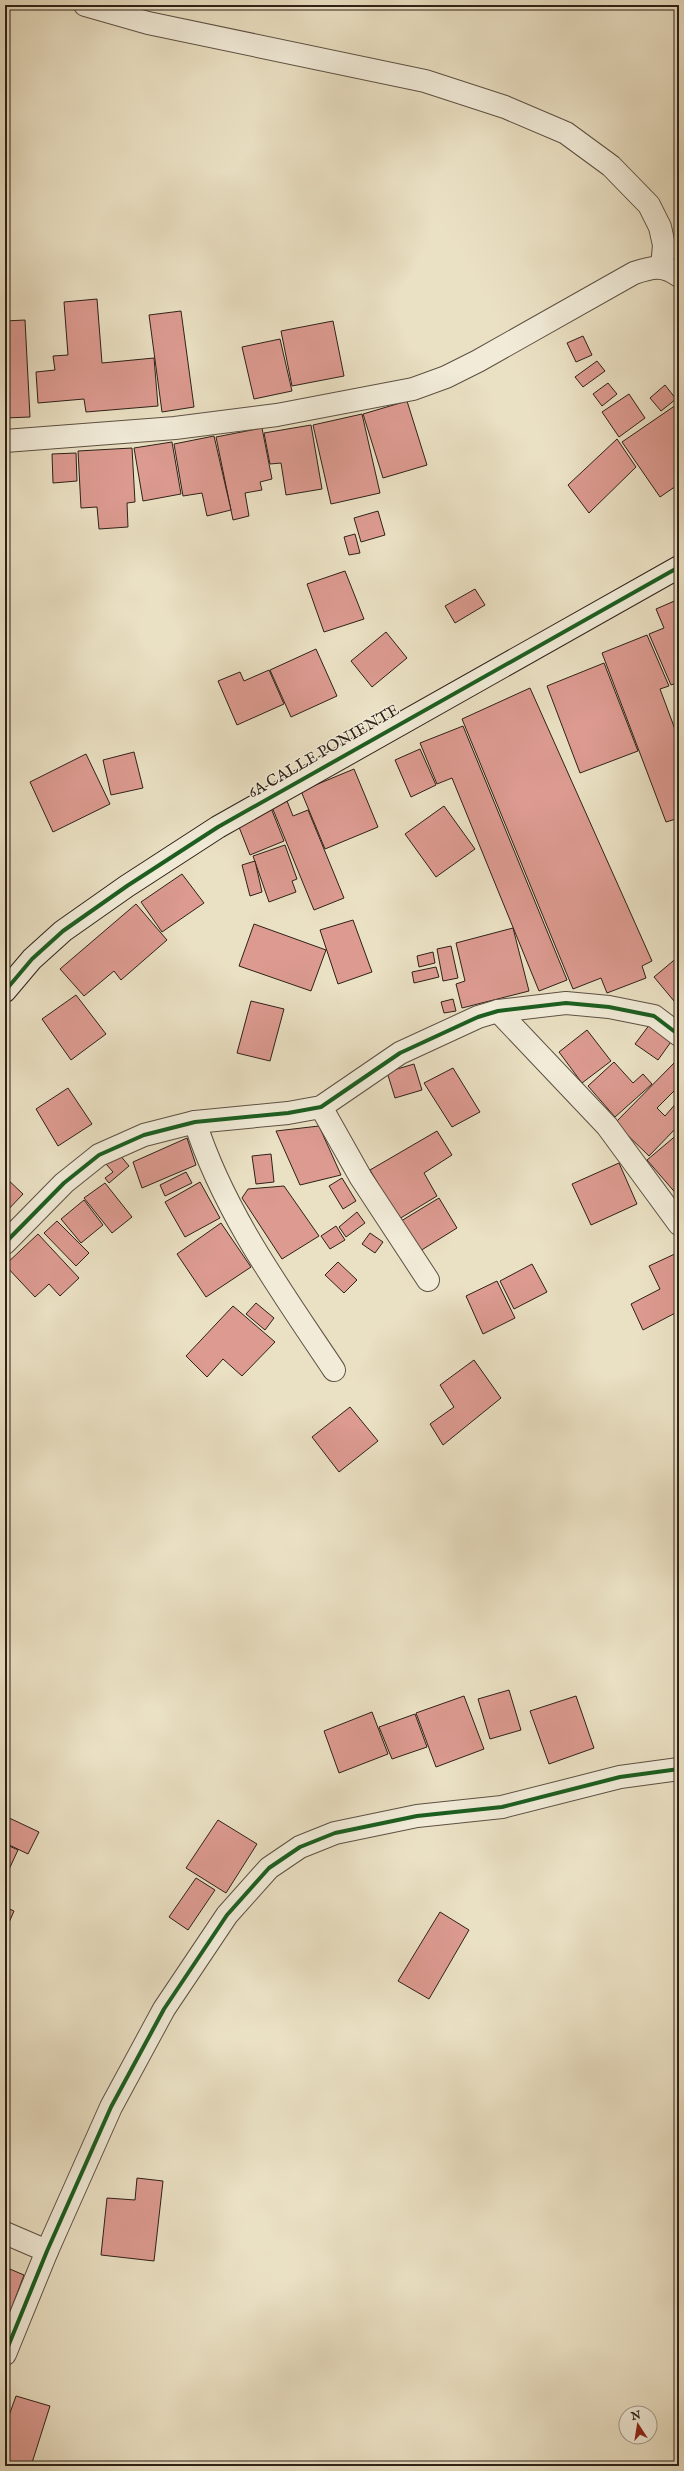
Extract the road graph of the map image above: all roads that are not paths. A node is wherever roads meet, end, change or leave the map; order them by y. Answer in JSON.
{"nodes":[{"id":1,"x":85,"y":5,"type":"edge"},
{"id":2,"x":671,"y":271,"type":"edge"},
{"id":3,"x":5,"y":441,"type":"edge"},
{"id":4,"x":679,"y":567,"type":"edge"},
{"id":5,"x":5,"y":991,"type":"edge"},
{"id":6,"x":498,"y":1011,"type":"junction"},
{"id":7,"x":679,"y":1035,"type":"edge"},
{"id":8,"x":320,"y":1107,"type":"junction"},
{"id":9,"x":195,"y":1122,"type":"junction"},
{"id":10,"x":679,"y":1224,"type":"edge"},
{"id":11,"x":5,"y":1243,"type":"edge"},
{"id":12,"x":428,"y":1280,"type":"dead end"},
{"id":13,"x":334,"y":1370,"type":"dead end"},
{"id":14,"x":679,"y":1769,"type":"edge"},
{"id":15,"x":5,"y":2233,"type":"edge"},
{"id":16,"x":47,"y":2251,"type":"junction"},
{"id":17,"x":5,"y":2354,"type":"edge"}],
"edges":[{"from":1,"to":2,"type":"street"},
{"from":2,"to":3,"type":"street"},
{"from":4,"to":5,"type":"street","name":"6A CALLE PONIENTE"},
{"from":6,"to":7,"type":"street"},
{"from":6,"to":8,"type":"street"},
{"from":6,"to":10,"type":"street"},
{"from":8,"to":9,"type":"street"},
{"from":8,"to":12,"type":"street"},
{"from":9,"to":11,"type":"street"},
{"from":9,"to":13,"type":"street"},
{"from":14,"to":16,"type":"street"},
{"from":15,"to":16,"type":"street"},
{"from":16,"to":17,"type":"street"}]}
